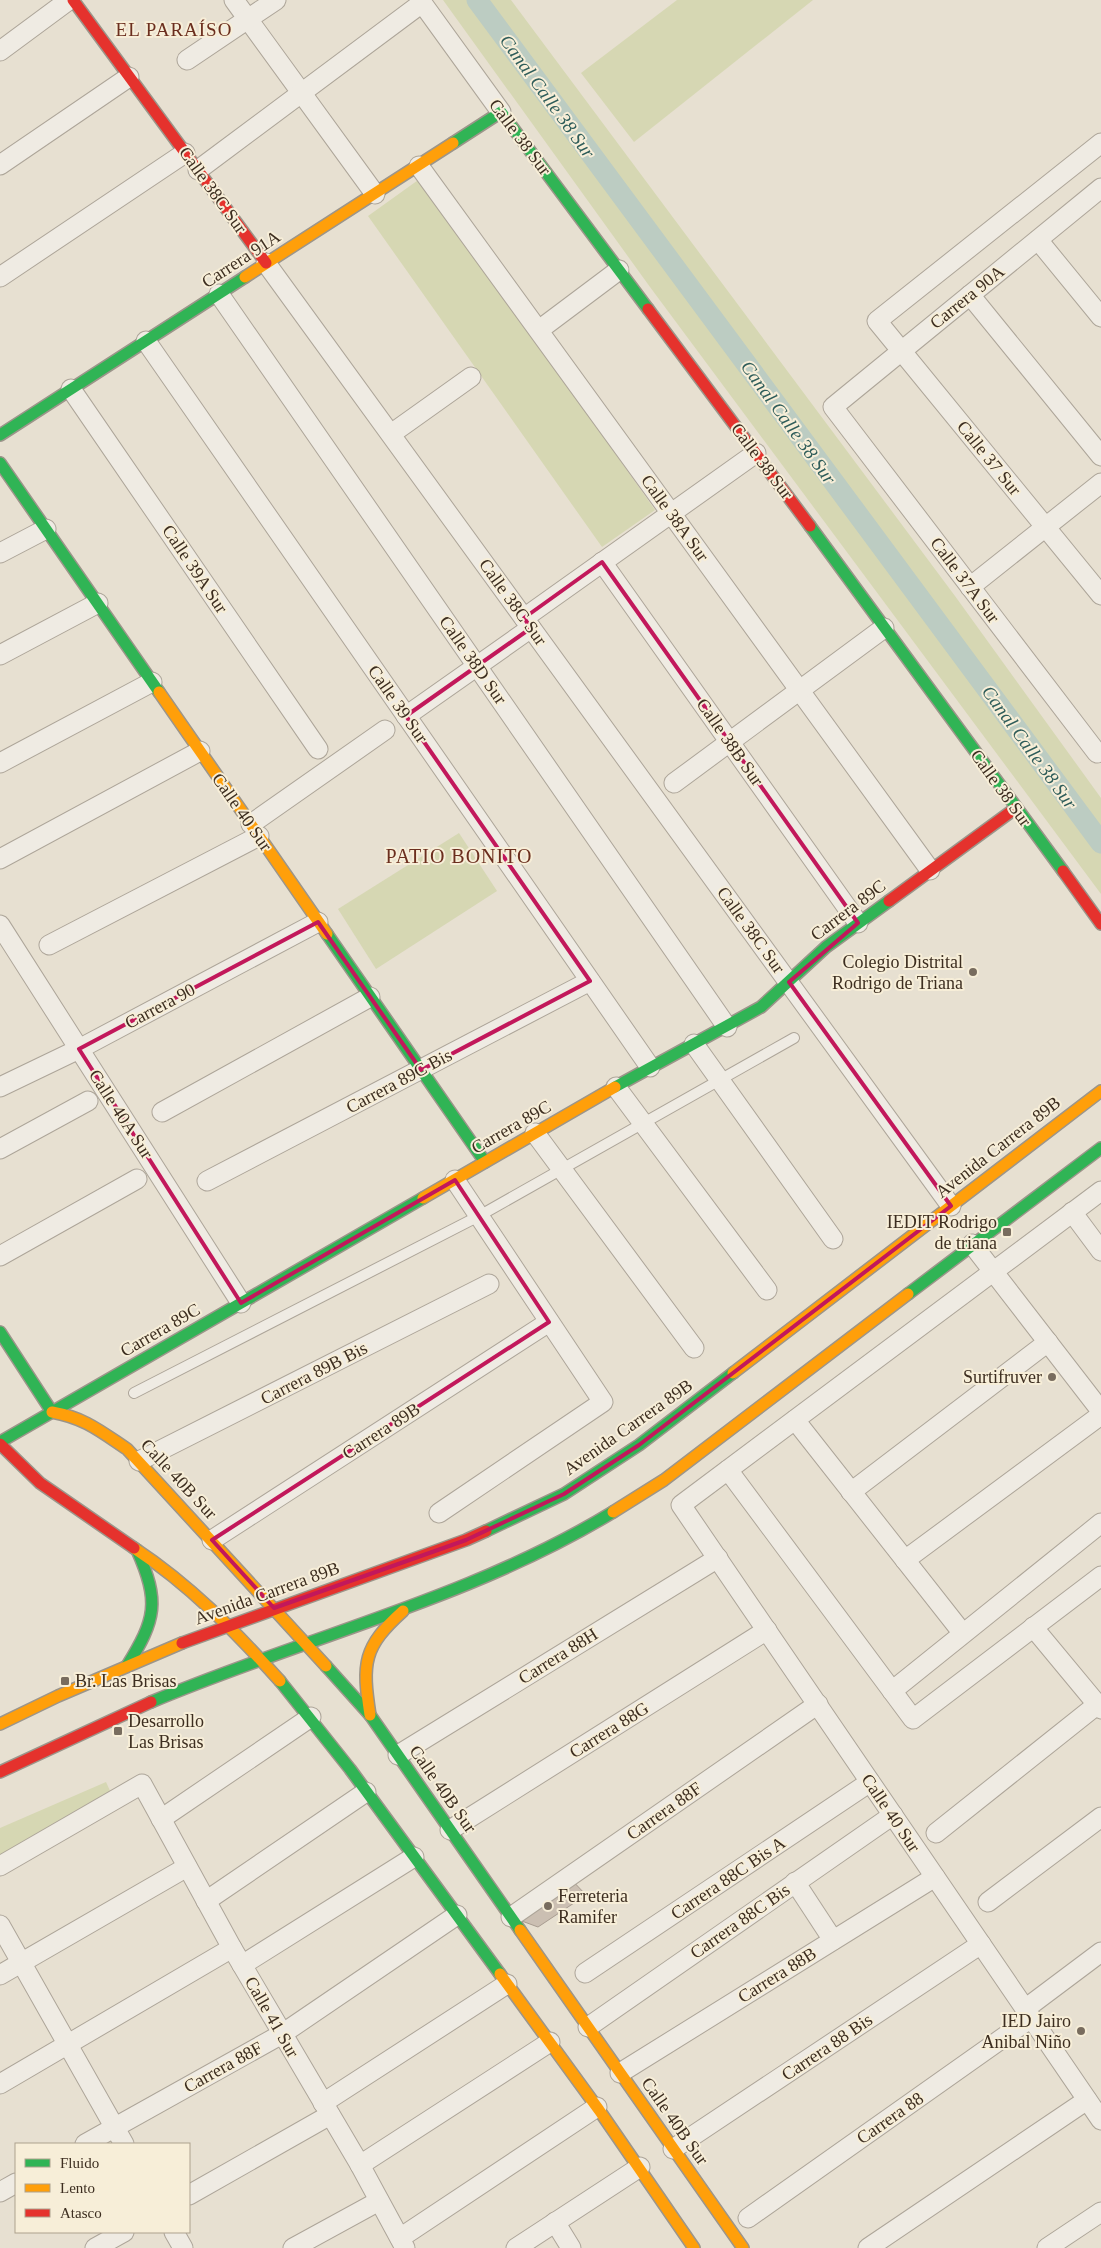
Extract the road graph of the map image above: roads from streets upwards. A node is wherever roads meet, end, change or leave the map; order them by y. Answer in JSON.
{"nodes":[{"id":1,"x":234,"y":0,"type":"edge"},
{"id":2,"x":276,"y":0,"type":"edge"},
{"id":3,"x":421,"y":1,"type":"edge"},
{"id":4,"x":79,"y":3,"type":"edge"},
{"id":5,"x":248,"y":19,"type":"junction"},
{"id":6,"x":0,"y":51,"type":"edge"},
{"id":7,"x":187,"y":60,"type":"dead end"},
{"id":8,"x":129,"y":76,"type":"junction"},
{"id":9,"x":302,"y":93,"type":"junction"},
{"id":10,"x":501,"y":112,"type":"junction"},
{"id":11,"x":1101,"y":143,"type":"edge"},
{"id":12,"x":185,"y":153,"type":"junction"},
{"id":13,"x":0,"y":166,"type":"edge"},
{"id":14,"x":419,"y":166,"type":"junction"},
{"id":15,"x":198,"y":170,"type":"junction"},
{"id":16,"x":1101,"y":188,"type":"edge"},
{"id":17,"x":375,"y":194,"type":"junction"},
{"id":18,"x":1038,"y":240,"type":"junction"},
{"id":19,"x":266,"y":263,"type":"junction"},
{"id":20,"x":619,"y":270,"type":"junction"},
{"id":21,"x":0,"y":277,"type":"edge"},
{"id":22,"x":219,"y":294,"type":"junction"},
{"id":23,"x":970,"y":295,"type":"junction"},
{"id":24,"x":1101,"y":317,"type":"edge"},
{"id":25,"x":877,"y":321,"type":"joint"},
{"id":26,"x":539,"y":330,"type":"junction"},
{"id":27,"x":146,"y":341,"type":"junction"},
{"id":28,"x":902,"y":351,"type":"junction"},
{"id":29,"x":471,"y":378,"type":"dead end"},
{"id":30,"x":71,"y":389,"type":"junction"},
{"id":31,"x":833,"y":407,"type":"joint"},
{"id":32,"x":391,"y":434,"type":"junction"},
{"id":33,"x":0,"y":435,"type":"edge"},
{"id":34,"x":756,"y":452,"type":"junction"},
{"id":35,"x":1101,"y":456,"type":"edge"},
{"id":36,"x":0,"y":463,"type":"edge"},
{"id":37,"x":1101,"y":483,"type":"edge"},
{"id":38,"x":671,"y":513,"type":"junction"},
{"id":39,"x":1046,"y":527,"type":"junction"},
{"id":40,"x":46,"y":529,"type":"junction"},
{"id":41,"x":0,"y":553,"type":"edge"},
{"id":42,"x":602,"y":562,"type":"junction"},
{"id":43,"x":970,"y":587,"type":"junction"},
{"id":44,"x":1101,"y":594,"type":"edge"},
{"id":45,"x":98,"y":603,"type":"junction"},
{"id":46,"x":528,"y":623,"type":"junction"},
{"id":47,"x":884,"y":628,"type":"junction"},
{"id":48,"x":0,"y":655,"type":"edge"},
{"id":49,"x":477,"y":666,"type":"junction"},
{"id":50,"x":152,"y":682,"type":"junction"},
{"id":51,"x":800,"y":690,"type":"junction"},
{"id":52,"x":406,"y":716,"type":"junction"},
{"id":53,"x":386,"y":730,"type":"dead end"},
{"id":54,"x":730,"y":742,"type":"junction"},
{"id":55,"x":318,"y":749,"type":"dead end"},
{"id":56,"x":200,"y":752,"type":"junction"},
{"id":57,"x":1097,"y":753,"type":"dead end"},
{"id":58,"x":0,"y":764,"type":"edge"},
{"id":59,"x":674,"y":783,"type":"dead end"},
{"id":60,"x":1016,"y":808,"type":"junction"},
{"id":61,"x":255,"y":830,"type":"junction"},
{"id":62,"x":0,"y":859,"type":"edge"},
{"id":63,"x":930,"y":870,"type":"junction"},
{"id":64,"x":318,"y":922,"type":"junction"},
{"id":65,"x":858,"y":923,"type":"junction"},
{"id":66,"x":1101,"y":924,"type":"edge"},
{"id":67,"x":0,"y":925,"type":"edge"},
{"id":68,"x":49,"y":944,"type":"dead end"},
{"id":69,"x":590,"y":981,"type":"junction"},
{"id":70,"x":789,"y":982,"type":"junction"},
{"id":71,"x":370,"y":997,"type":"junction"},
{"id":72,"x":727,"y":1027,"type":"junction"},
{"id":73,"x":694,"y":1044,"type":"junction"},
{"id":74,"x":79,"y":1049,"type":"junction"},
{"id":75,"x":650,"y":1068,"type":"junction"},
{"id":76,"x":421,"y":1070,"type":"junction"},
{"id":77,"x":616,"y":1087,"type":"junction"},
{"id":78,"x":0,"y":1088,"type":"edge"},
{"id":79,"x":1101,"y":1091,"type":"edge"},
{"id":80,"x":88,"y":1101,"type":"dead end"},
{"id":81,"x":162,"y":1112,"type":"dead end"},
{"id":82,"x":535,"y":1133,"type":"junction"},
{"id":83,"x":0,"y":1148,"type":"edge"},
{"id":84,"x":1101,"y":1148,"type":"edge"},
{"id":85,"x":485,"y":1162,"type":"junction"},
{"id":86,"x":137,"y":1179,"type":"dead end"},
{"id":87,"x":455,"y":1180,"type":"junction"},
{"id":88,"x":208,"y":1181,"type":"dead end"},
{"id":89,"x":1101,"y":1191,"type":"edge"},
{"id":90,"x":951,"y":1206,"type":"junction"},
{"id":91,"x":1072,"y":1212,"type":"junction"},
{"id":92,"x":833,"y":1239,"type":"dead end"},
{"id":93,"x":972,"y":1244,"type":"junction"},
{"id":94,"x":1101,"y":1251,"type":"edge"},
{"id":95,"x":0,"y":1256,"type":"edge"},
{"id":96,"x":993,"y":1271,"type":"junction"},
{"id":97,"x":489,"y":1284,"type":"dead end"},
{"id":98,"x":767,"y":1290,"type":"dead end"},
{"id":99,"x":241,"y":1303,"type":"junction"},
{"id":100,"x":549,"y":1322,"type":"junction"},
{"id":101,"x":0,"y":1332,"type":"edge"},
{"id":102,"x":1048,"y":1342,"type":"junction"},
{"id":103,"x":694,"y":1348,"type":"dead end"},
{"id":104,"x":1101,"y":1410,"type":"edge"},
{"id":105,"x":52,"y":1412,"type":"junction"},
{"id":106,"x":1101,"y":1415,"type":"edge"},
{"id":107,"x":795,"y":1420,"type":"junction"},
{"id":108,"x":0,"y":1443,"type":"edge"},
{"id":109,"x":139,"y":1461,"type":"junction"},
{"id":110,"x":728,"y":1470,"type":"junction"},
{"id":111,"x":851,"y":1492,"type":"junction"},
{"id":112,"x":439,"y":1513,"type":"dead end"},
{"id":113,"x":1101,"y":1523,"type":"edge"},
{"id":114,"x":212,"y":1540,"type":"junction"},
{"id":115,"x":137,"y":1550,"type":"junction"},
{"id":116,"x":718,"y":1558,"type":"junction"},
{"id":117,"x":905,"y":1560,"type":"junction"},
{"id":118,"x":1101,"y":1576,"type":"edge"},
{"id":119,"x":410,"y":1605,"type":"junction"},
{"id":120,"x":274,"y":1608,"type":"junction"},
{"id":121,"x":227,"y":1625,"type":"junction"},
{"id":122,"x":957,"y":1626,"type":"dead end"},
{"id":123,"x":1033,"y":1627,"type":"junction"},
{"id":124,"x":767,"y":1630,"type":"junction"},
{"id":125,"x":305,"y":1643,"type":"junction"},
{"id":126,"x":260,"y":1659,"type":"junction"},
{"id":127,"x":127,"y":1666,"type":"junction"},
{"id":128,"x":892,"y":1691,"type":"junction"},
{"id":129,"x":818,"y":1704,"type":"junction"},
{"id":130,"x":1099,"y":1706,"type":"edge"},
{"id":131,"x":370,"y":1715,"type":"junction"},
{"id":132,"x":311,"y":1716,"type":"junction"},
{"id":133,"x":0,"y":1724,"type":"edge"},
{"id":134,"x":398,"y":1755,"type":"junction"},
{"id":135,"x":0,"y":1772,"type":"edge"},
{"id":136,"x":870,"y":1782,"type":"junction"},
{"id":137,"x":366,"y":1792,"type":"junction"},
{"id":138,"x":893,"y":1814,"type":"junction"},
{"id":139,"x":1101,"y":1817,"type":"edge"},
{"id":140,"x":161,"y":1819,"type":"junction"},
{"id":141,"x":450,"y":1830,"type":"junction"},
{"id":142,"x":936,"y":1833,"type":"dead end"},
{"id":143,"x":414,"y":1857,"type":"junction"},
{"id":144,"x":0,"y":1866,"type":"edge"},
{"id":145,"x":187,"y":1867,"type":"junction"},
{"id":146,"x":935,"y":1877,"type":"junction"},
{"id":147,"x":795,"y":1882,"type":"junction"},
{"id":148,"x":206,"y":1901,"type":"junction"},
{"id":149,"x":988,"y":1902,"type":"dead end"},
{"id":150,"x":457,"y":1915,"type":"junction"},
{"id":151,"x":511,"y":1917,"type":"junction"},
{"id":152,"x":0,"y":1925,"type":"edge"},
{"id":153,"x":833,"y":1940,"type":"junction"},
{"id":154,"x":981,"y":1944,"type":"junction"},
{"id":155,"x":232,"y":1948,"type":"junction"},
{"id":156,"x":1101,"y":1952,"type":"edge"},
{"id":157,"x":21,"y":1963,"type":"junction"},
{"id":158,"x":242,"y":1965,"type":"junction"},
{"id":159,"x":585,"y":1973,"type":"dead end"},
{"id":160,"x":0,"y":1975,"type":"edge"},
{"id":161,"x":508,"y":1984,"type":"junction"},
{"id":162,"x":1028,"y":2014,"type":"junction"},
{"id":163,"x":588,"y":2027,"type":"junction"},
{"id":164,"x":282,"y":2034,"type":"junction"},
{"id":165,"x":550,"y":2042,"type":"junction"},
{"id":166,"x":68,"y":2045,"type":"junction"},
{"id":167,"x":620,"y":2072,"type":"junction"},
{"id":168,"x":0,"y":2084,"type":"edge"},
{"id":169,"x":1087,"y":2100,"type":"junction"},
{"id":170,"x":597,"y":2107,"type":"junction"},
{"id":171,"x":326,"y":2109,"type":"junction"},
{"id":172,"x":1101,"y":2120,"type":"edge"},
{"id":173,"x":115,"y":2128,"type":"junction"},
{"id":174,"x":87,"y":2143,"type":"edge"},
{"id":175,"x":123,"y":2143,"type":"edge"},
{"id":176,"x":673,"y":2149,"type":"junction"},
{"id":177,"x":360,"y":2165,"type":"junction"},
{"id":178,"x":640,"y":2167,"type":"junction"},
{"id":179,"x":15,"y":2184,"type":"edge"},
{"id":180,"x":0,"y":2192,"type":"edge"},
{"id":181,"x":190,"y":2194,"type":"edge"},
{"id":182,"x":379,"y":2201,"type":"junction"},
{"id":183,"x":1101,"y":2212,"type":"edge"},
{"id":184,"x":748,"y":2218,"type":"dead end"},
{"id":185,"x":555,"y":2222,"type":"junction"},
{"id":186,"x":122,"y":2233,"type":"edge"},
{"id":187,"x":175,"y":2233,"type":"edge"},
{"id":188,"x":403,"y":2243,"type":"edge"},
{"id":189,"x":95,"y":2248,"type":"edge"},
{"id":190,"x":183,"y":2248,"type":"edge"},
{"id":191,"x":293,"y":2248,"type":"edge"},
{"id":192,"x":516,"y":2248,"type":"edge"},
{"id":193,"x":571,"y":2248,"type":"edge"},
{"id":194,"x":694,"y":2248,"type":"edge"},
{"id":195,"x":743,"y":2248,"type":"edge"},
{"id":196,"x":868,"y":2248,"type":"edge"},
{"id":197,"x":1047,"y":2248,"type":"edge"}],
"edges":[{"from":1,"to":5,"type":"street"},
{"from":2,"to":5,"type":"street"},
{"from":3,"to":9,"type":"street"},
{"from":3,"to":10,"type":"street","name":"Calle 38 Sur"},
{"from":4,"to":6,"type":"street"},
{"from":4,"to":8,"type":"street","name":"Calle 38C Sur"},
{"from":5,"to":7,"type":"street"},
{"from":5,"to":9,"type":"street"},
{"from":8,"to":12,"type":"street","name":"Calle 38C Sur"},
{"from":8,"to":13,"type":"street"},
{"from":9,"to":15,"type":"street"},
{"from":9,"to":17,"type":"street"},
{"from":10,"to":14,"type":"street","name":"Carrera 91A"},
{"from":10,"to":20,"type":"street","name":"Calle 38 Sur"},
{"from":11,"to":25,"type":"street","name":"Carrera 90A"},
{"from":12,"to":15,"type":"street","name":"Calle 38C Sur"},
{"from":12,"to":21,"type":"street"},
{"from":14,"to":17,"type":"street","name":"Carrera 91A"},
{"from":14,"to":26,"type":"street","name":"Calle 38A Sur"},
{"from":15,"to":19,"type":"street","name":"Calle 38C Sur"},
{"from":16,"to":18,"type":"street","name":"Carrera 90A"},
{"from":17,"to":19,"type":"street","name":"Carrera 91A"},
{"from":18,"to":23,"type":"street","name":"Carrera 90A"},
{"from":18,"to":24,"type":"street"},
{"from":19,"to":22,"type":"street","name":"Carrera 91A"},
{"from":19,"to":32,"type":"street","name":"Calle 38C Sur"},
{"from":20,"to":26,"type":"street"},
{"from":20,"to":34,"type":"street","name":"Calle 38 Sur"},
{"from":22,"to":27,"type":"street","name":"Carrera 91A"},
{"from":22,"to":49,"type":"street","name":"Calle 38D Sur"},
{"from":23,"to":28,"type":"street","name":"Carrera 90A"},
{"from":23,"to":35,"type":"street"},
{"from":25,"to":28,"type":"street","name":"Calle 37 Sur"},
{"from":26,"to":38,"type":"street","name":"Calle 38A Sur"},
{"from":27,"to":30,"type":"street","name":"Carrera 91A"},
{"from":27,"to":52,"type":"street","name":"Calle 39 Sur"},
{"from":28,"to":31,"type":"street","name":"Carrera 90A"},
{"from":28,"to":39,"type":"street","name":"Calle 37 Sur"},
{"from":29,"to":32,"type":"street"},
{"from":30,"to":33,"type":"street","name":"Carrera 91A"},
{"from":30,"to":55,"type":"street","name":"Calle 39A Sur"},
{"from":31,"to":43,"type":"street","name":"Calle 37A Sur"},
{"from":32,"to":46,"type":"street","name":"Calle 38C Sur"},
{"from":34,"to":38,"type":"street"},
{"from":34,"to":47,"type":"street","name":"Calle 38 Sur"},
{"from":36,"to":40,"type":"street","name":"Calle 40 Sur"},
{"from":37,"to":39,"type":"street"},
{"from":38,"to":42,"type":"street"},
{"from":38,"to":51,"type":"street","name":"Calle 38A Sur"},
{"from":39,"to":43,"type":"street"},
{"from":39,"to":44,"type":"street","name":"Calle 37 Sur"},
{"from":40,"to":41,"type":"street"},
{"from":40,"to":45,"type":"street","name":"Calle 40 Sur"},
{"from":42,"to":46,"type":"street"},
{"from":42,"to":54,"type":"street","name":"Calle 38B Sur"},
{"from":43,"to":57,"type":"street","name":"Calle 37A Sur"},
{"from":45,"to":48,"type":"street"},
{"from":45,"to":50,"type":"street","name":"Calle 40 Sur"},
{"from":46,"to":49,"type":"street"},
{"from":46,"to":70,"type":"street","name":"Calle 38C Sur"},
{"from":47,"to":51,"type":"street"},
{"from":47,"to":60,"type":"street","name":"Calle 38 Sur"},
{"from":49,"to":52,"type":"street"},
{"from":49,"to":72,"type":"street","name":"Calle 38D Sur"},
{"from":50,"to":56,"type":"street","name":"Calle 40 Sur"},
{"from":50,"to":58,"type":"street"},
{"from":51,"to":54,"type":"street"},
{"from":51,"to":63,"type":"street","name":"Calle 38A Sur"},
{"from":52,"to":69,"type":"street","name":"Calle 39 Sur"},
{"from":53,"to":61,"type":"street"},
{"from":54,"to":59,"type":"street"},
{"from":54,"to":65,"type":"street","name":"Calle 38B Sur"},
{"from":56,"to":61,"type":"street","name":"Calle 40 Sur"},
{"from":56,"to":62,"type":"street"},
{"from":60,"to":63,"type":"street","name":"Carrera 89C"},
{"from":60,"to":66,"type":"street","name":"Calle 38 Sur"},
{"from":61,"to":64,"type":"street","name":"Calle 40 Sur"},
{"from":61,"to":68,"type":"street"},
{"from":63,"to":65,"type":"street","name":"Carrera 89C"},
{"from":64,"to":71,"type":"street","name":"Calle 40 Sur"},
{"from":64,"to":74,"type":"street","name":"Carrera 90"},
{"from":65,"to":70,"type":"street","name":"Carrera 89C"},
{"from":67,"to":74,"type":"street","name":"Calle 40A Sur"},
{"from":69,"to":75,"type":"street","name":"Calle 39 Sur"},
{"from":69,"to":76,"type":"street","name":"Carrera 89C Bis"},
{"from":70,"to":72,"type":"street","name":"Carrera 89C"},
{"from":70,"to":90,"type":"street","name":"Calle 38C Sur"},
{"from":71,"to":76,"type":"street","name":"Calle 40 Sur"},
{"from":71,"to":81,"type":"street"},
{"from":72,"to":73,"type":"street","name":"Carrera 89C"},
{"from":73,"to":75,"type":"street","name":"Carrera 89C"},
{"from":73,"to":92,"type":"street"},
{"from":74,"to":78,"type":"street","name":"Carrera 90"},
{"from":74,"to":99,"type":"street","name":"Calle 40A Sur"},
{"from":75,"to":77,"type":"street","name":"Carrera 89C"},
{"from":76,"to":85,"type":"street","name":"Calle 40 Sur"},
{"from":76,"to":88,"type":"street","name":"Carrera 89C Bis"},
{"from":77,"to":82,"type":"street","name":"Carrera 89C"},
{"from":77,"to":98,"type":"street"},
{"from":79,"to":90,"type":"street","name":"Avenida Carrera 89B"},
{"from":80,"to":83,"type":"street"},
{"from":82,"to":85,"type":"street","name":"Carrera 89C"},
{"from":82,"to":103,"type":"street"},
{"from":84,"to":93,"type":"street"},
{"from":85,"to":87,"type":"street","name":"Carrera 89C"},
{"from":86,"to":95,"type":"street"},
{"from":87,"to":99,"type":"street","name":"Carrera 89C"},
{"from":87,"to":100,"type":"street"},
{"from":89,"to":91,"type":"street"},
{"from":90,"to":120,"type":"street","name":"Avenida Carrera 89B"},
{"from":91,"to":94,"type":"street"},
{"from":91,"to":96,"type":"street"},
{"from":93,"to":96,"type":"street"},
{"from":93,"to":119,"type":"street"},
{"from":96,"to":102,"type":"street"},
{"from":96,"to":107,"type":"street"},
{"from":97,"to":109,"type":"street","name":"Carrera 89B Bis"},
{"from":99,"to":105,"type":"street","name":"Carrera 89C"},
{"from":100,"to":112,"type":"street"},
{"from":100,"to":114,"type":"street","name":"Carrera 89B"},
{"from":101,"to":105,"type":"street"},
{"from":102,"to":104,"type":"street"},
{"from":102,"to":111,"type":"street"},
{"from":105,"to":108,"type":"street","name":"Carrera 89C"},
{"from":105,"to":109,"type":"street","name":"Calle 40B Sur"},
{"from":106,"to":117,"type":"street"},
{"from":107,"to":110,"type":"street"},
{"from":107,"to":111,"type":"street"},
{"from":108,"to":115,"type":"street"},
{"from":109,"to":114,"type":"street","name":"Calle 40B Sur"},
{"from":110,"to":116,"type":"street","name":"Calle 40 Sur"},
{"from":110,"to":128,"type":"street"},
{"from":111,"to":117,"type":"street"},
{"from":113,"to":128,"type":"street"},
{"from":114,"to":120,"type":"street","name":"Calle 40B Sur"},
{"from":115,"to":121,"type":"street"},
{"from":115,"to":127,"type":"street"},
{"from":116,"to":124,"type":"street","name":"Calle 40 Sur"},
{"from":116,"to":134,"type":"street","name":"Carrera 88H"},
{"from":117,"to":122,"type":"street"},
{"from":118,"to":123,"type":"street"},
{"from":119,"to":125,"type":"street"},
{"from":119,"to":131,"type":"street"},
{"from":120,"to":121,"type":"street","name":"Avenida Carrera 89B"},
{"from":120,"to":125,"type":"street","name":"Calle 40B Sur"},
{"from":121,"to":126,"type":"street"},
{"from":121,"to":127,"type":"street","name":"Avenida Carrera 89B"},
{"from":123,"to":128,"type":"street"},
{"from":123,"to":130,"type":"street"},
{"from":124,"to":129,"type":"street","name":"Calle 40 Sur"},
{"from":124,"to":141,"type":"street","name":"Carrera 88G"},
{"from":125,"to":126,"type":"street"},
{"from":125,"to":131,"type":"street","name":"Calle 40B Sur"},
{"from":126,"to":132,"type":"street"},
{"from":126,"to":135,"type":"street"},
{"from":127,"to":133,"type":"street","name":"Avenida Carrera 89B"},
{"from":129,"to":136,"type":"street","name":"Calle 40 Sur"},
{"from":129,"to":151,"type":"street","name":"Carrera 88F"},
{"from":130,"to":142,"type":"street"},
{"from":131,"to":134,"type":"street","name":"Calle 40B Sur"},
{"from":132,"to":137,"type":"street"},
{"from":132,"to":140,"type":"street"},
{"from":134,"to":141,"type":"street","name":"Calle 40B Sur"},
{"from":136,"to":138,"type":"street","name":"Calle 40 Sur"},
{"from":136,"to":159,"type":"street","name":"Carrera 88C Bis A"},
{"from":137,"to":143,"type":"street"},
{"from":137,"to":148,"type":"street"},
{"from":138,"to":146,"type":"street","name":"Calle 40 Sur"},
{"from":138,"to":147,"type":"street","name":"Carrera 88C Bis"},
{"from":139,"to":149,"type":"street"},
{"from":140,"to":144,"type":"street","name":"Calle 41 Sur"},
{"from":140,"to":145,"type":"street","name":"Calle 41 Sur"},
{"from":141,"to":151,"type":"street","name":"Calle 40B Sur"},
{"from":143,"to":150,"type":"street"},
{"from":143,"to":158,"type":"street"},
{"from":145,"to":148,"type":"street","name":"Calle 41 Sur"},
{"from":145,"to":157,"type":"street"},
{"from":146,"to":153,"type":"street","name":"Carrera 88B"},
{"from":146,"to":154,"type":"street","name":"Calle 40 Sur"},
{"from":147,"to":153,"type":"street"},
{"from":147,"to":163,"type":"street","name":"Carrera 88C Bis"},
{"from":148,"to":155,"type":"street","name":"Calle 41 Sur"},
{"from":150,"to":161,"type":"street"},
{"from":150,"to":164,"type":"street","name":"Carrera 88F"},
{"from":151,"to":163,"type":"street","name":"Calle 40B Sur"},
{"from":152,"to":157,"type":"street"},
{"from":153,"to":167,"type":"street","name":"Carrera 88B"},
{"from":154,"to":162,"type":"street","name":"Calle 40 Sur"},
{"from":154,"to":176,"type":"street","name":"Carrera 88 Bis"},
{"from":155,"to":158,"type":"street","name":"Calle 41 Sur"},
{"from":155,"to":166,"type":"street"},
{"from":156,"to":162,"type":"street","name":"Carrera 88"},
{"from":157,"to":160,"type":"street"},
{"from":157,"to":166,"type":"street"},
{"from":158,"to":164,"type":"street","name":"Calle 41 Sur"},
{"from":161,"to":165,"type":"street"},
{"from":161,"to":171,"type":"street"},
{"from":162,"to":169,"type":"street","name":"Calle 40 Sur"},
{"from":162,"to":184,"type":"street","name":"Carrera 88"},
{"from":163,"to":167,"type":"street","name":"Calle 40B Sur"},
{"from":164,"to":171,"type":"street","name":"Calle 41 Sur"},
{"from":164,"to":173,"type":"street","name":"Carrera 88F"},
{"from":165,"to":170,"type":"street"},
{"from":165,"to":177,"type":"street"},
{"from":166,"to":168,"type":"street"},
{"from":166,"to":173,"type":"street"},
{"from":167,"to":176,"type":"street","name":"Calle 40B Sur"},
{"from":169,"to":172,"type":"street","name":"Calle 40 Sur"},
{"from":169,"to":196,"type":"street"},
{"from":170,"to":178,"type":"street"},
{"from":170,"to":188,"type":"street"},
{"from":171,"to":177,"type":"street","name":"Calle 41 Sur"},
{"from":171,"to":181,"type":"street"},
{"from":173,"to":174,"type":"street","name":"Carrera 88F"},
{"from":173,"to":175,"type":"street"},
{"from":176,"to":195,"type":"street","name":"Calle 40B Sur"},
{"from":177,"to":182,"type":"street","name":"Calle 41 Sur"},
{"from":178,"to":185,"type":"street"},
{"from":178,"to":194,"type":"street"},
{"from":179,"to":180,"type":"street"},
{"from":182,"to":188,"type":"street","name":"Calle 41 Sur"},
{"from":182,"to":191,"type":"street"},
{"from":183,"to":197,"type":"street"},
{"from":185,"to":192,"type":"street"},
{"from":185,"to":193,"type":"street"},
{"from":186,"to":189,"type":"street"},
{"from":187,"to":190,"type":"street"}]}
